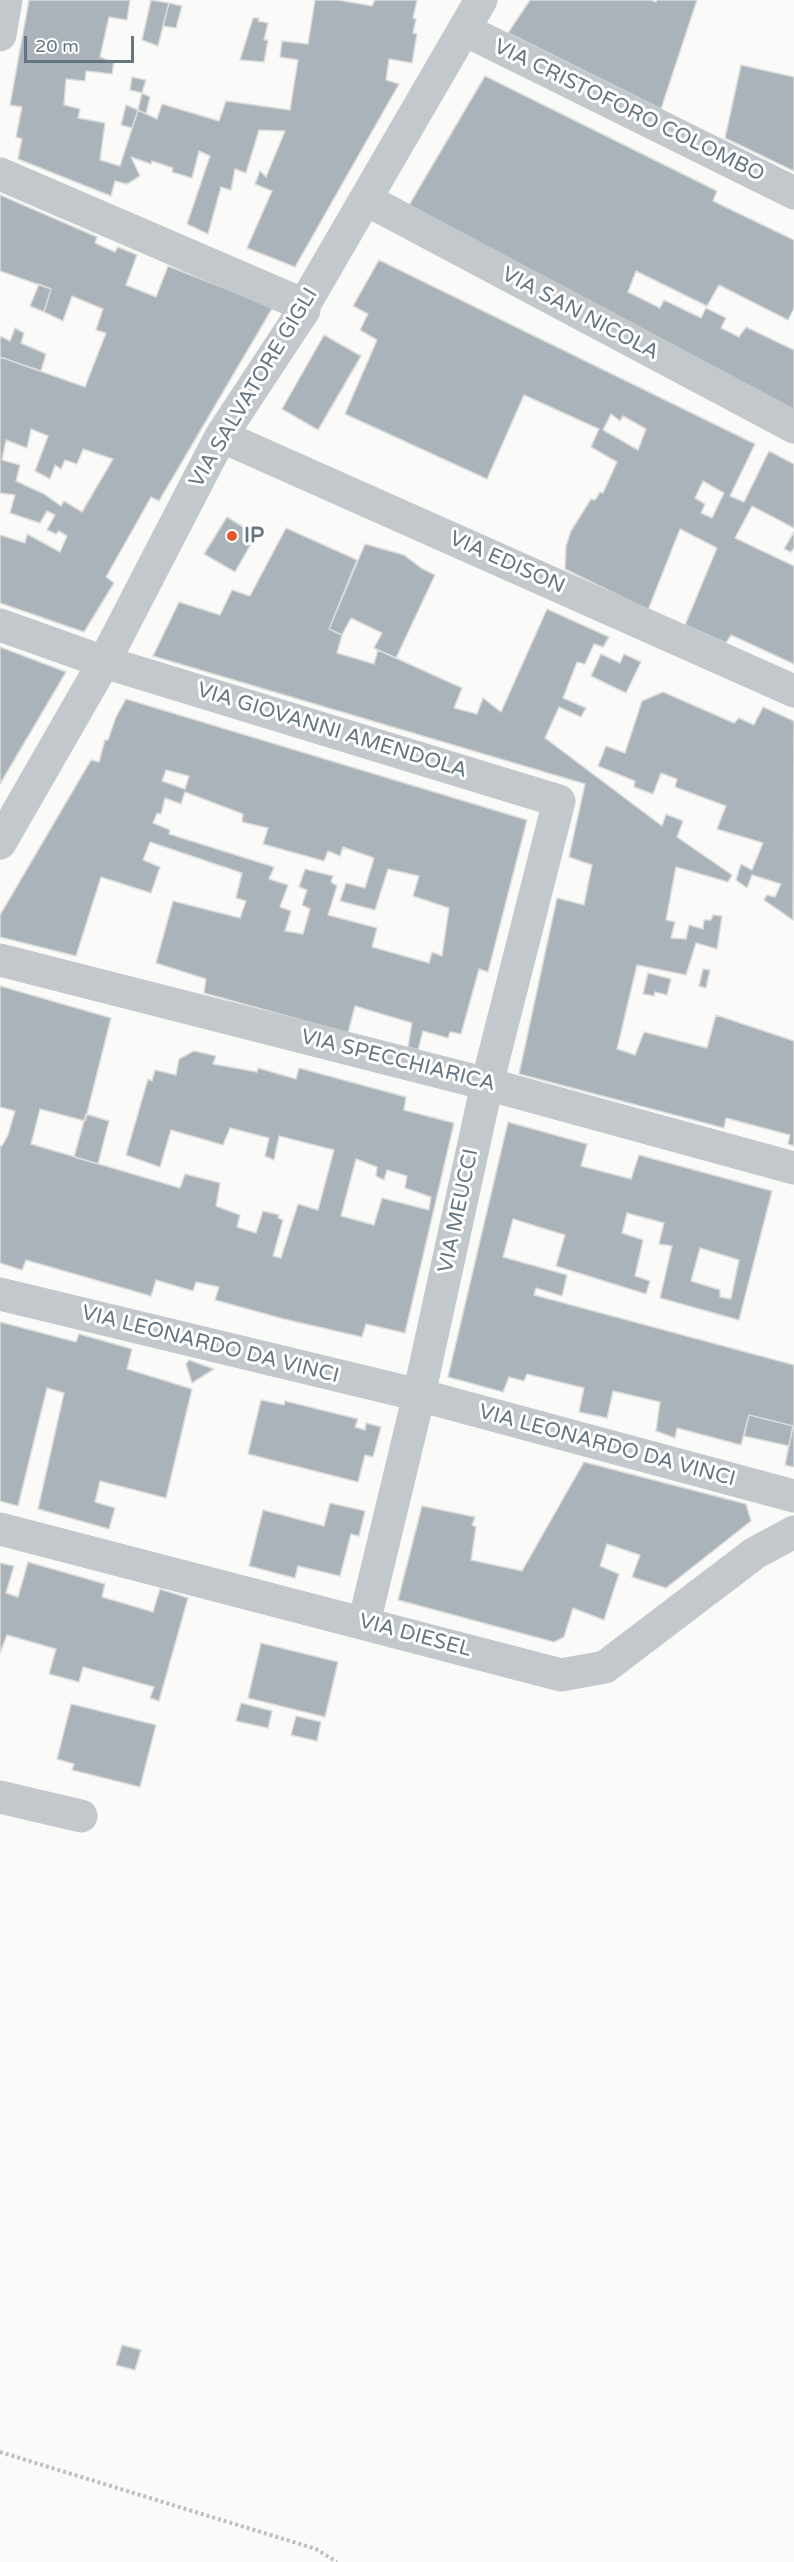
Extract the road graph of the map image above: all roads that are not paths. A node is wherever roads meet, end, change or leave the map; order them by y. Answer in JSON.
{"nodes":[{"id":1,"x":6,"y":0,"type":"edge"},
{"id":2,"x":482,"y":0,"type":"edge"},
{"id":3,"x":465,"y":30,"type":"junction"},
{"id":4,"x":0,"y":35,"type":"edge"},
{"id":5,"x":0,"y":174,"type":"edge"},
{"id":6,"x":794,"y":193,"type":"edge"},
{"id":7,"x":367,"y":201,"type":"junction"},
{"id":8,"x":304,"y":305,"type":"junction"},
{"id":9,"x":794,"y":428,"type":"edge"},
{"id":10,"x":221,"y":436,"type":"junction"},
{"id":11,"x":0,"y":625,"type":"edge"},
{"id":12,"x":105,"y":662,"type":"junction"},
{"id":13,"x":794,"y":691,"type":"edge"},
{"id":14,"x":559,"y":801,"type":"joint"},
{"id":15,"x":0,"y":843,"type":"edge"},
{"id":16,"x":0,"y":960,"type":"edge"},
{"id":17,"x":487,"y":1084,"type":"junction"},
{"id":18,"x":794,"y":1168,"type":"edge"},
{"id":19,"x":0,"y":1294,"type":"edge"},
{"id":20,"x":419,"y":1395,"type":"junction"},
{"id":21,"x":794,"y":1496,"type":"edge"},
{"id":22,"x":0,"y":1529,"type":"edge"},
{"id":23,"x":794,"y":1532,"type":"edge"},
{"id":24,"x":363,"y":1623,"type":"junction"},
{"id":25,"x":0,"y":1797,"type":"edge"},
{"id":26,"x":81,"y":1816,"type":"dead end"}],
"edges":[{"from":1,"to":4,"type":"street"},
{"from":2,"to":3,"type":"street","name":"VIA SALVATORE GIGLI"},
{"from":3,"to":6,"type":"street","name":"VIA CRISTOFORO COLOMBO"},
{"from":3,"to":7,"type":"street","name":"VIA SALVATORE GIGLI"},
{"from":5,"to":8,"type":"street"},
{"from":7,"to":8,"type":"street","name":"VIA SALVATORE GIGLI"},
{"from":7,"to":9,"type":"street","name":"VIA SAN NICOLA"},
{"from":8,"to":10,"type":"street","name":"VIA SALVATORE GIGLI"},
{"from":10,"to":12,"type":"street","name":"VIA SALVATORE GIGLI"},
{"from":10,"to":13,"type":"street","name":"VIA EDISON"},
{"from":11,"to":12,"type":"street","name":"VIA GIOVANNI AMENDOLA"},
{"from":12,"to":14,"type":"street","name":"VIA GIOVANNI AMENDOLA"},
{"from":12,"to":15,"type":"street","name":"VIA SALVATORE GIGLI"},
{"from":14,"to":17,"type":"street","name":"VIA MEUCCI"},
{"from":16,"to":17,"type":"street","name":"VIA SPECCHIARICA"},
{"from":17,"to":18,"type":"street","name":"VIA SPECCHIARICA"},
{"from":17,"to":20,"type":"street","name":"VIA MEUCCI"},
{"from":19,"to":20,"type":"street","name":"VIA LEONARDO DA VINCI"},
{"from":20,"to":21,"type":"street","name":"VIA LEONARDO DA VINCI"},
{"from":20,"to":24,"type":"street","name":"VIA MEUCCI"},
{"from":22,"to":24,"type":"street","name":"VIA DIESEL"},
{"from":23,"to":24,"type":"street","name":"VIA DIESEL"},
{"from":25,"to":26,"type":"street"}]}
